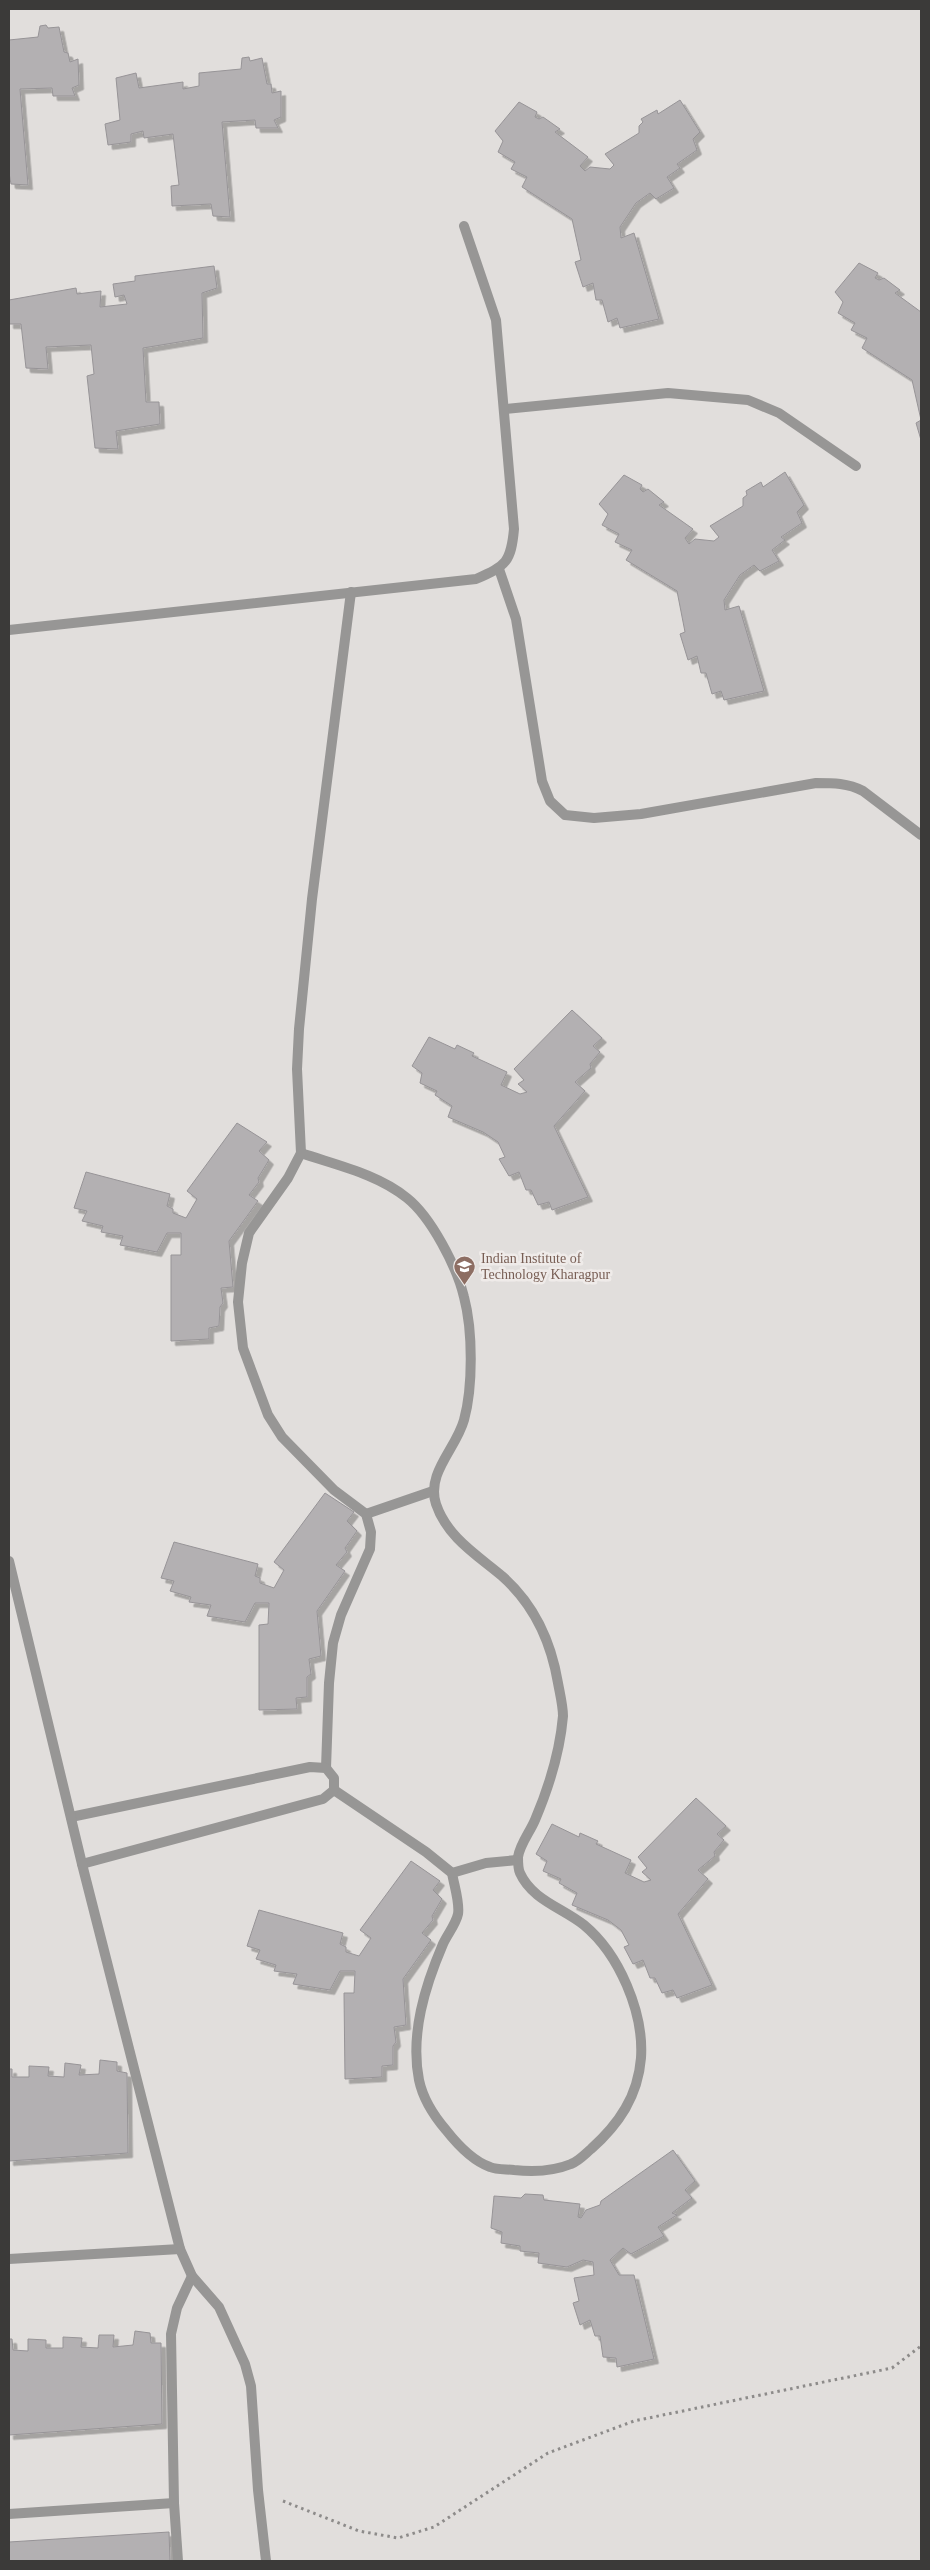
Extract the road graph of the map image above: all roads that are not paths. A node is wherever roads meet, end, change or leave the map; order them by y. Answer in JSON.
{"nodes":[{"id":1,"x":464,"y":226,"type":"dead end"},
{"id":2,"x":505,"y":409,"type":"junction"},
{"id":3,"x":856,"y":466,"type":"dead end"},
{"id":4,"x":499,"y":569,"type":"junction"},
{"id":5,"x":351,"y":592,"type":"junction"},
{"id":6,"x":9,"y":630,"type":"edge"},
{"id":7,"x":921,"y":835,"type":"edge"},
{"id":8,"x":301,"y":1153,"type":"junction"},
{"id":9,"x":433,"y":1491,"type":"junction"},
{"id":10,"x":366,"y":1514,"type":"junction"},
{"id":11,"x":9,"y":1561,"type":"edge"},
{"id":12,"x":326,"y":1768,"type":"junction"},
{"id":13,"x":334,"y":1790,"type":"junction"},
{"id":14,"x":70,"y":1817,"type":"junction"},
{"id":15,"x":517,"y":1860,"type":"junction"},
{"id":16,"x":82,"y":1864,"type":"junction"},
{"id":17,"x":452,"y":1873,"type":"junction"},
{"id":18,"x":180,"y":2249,"type":"junction"},
{"id":19,"x":9,"y":2259,"type":"edge"},
{"id":20,"x":192,"y":2276,"type":"junction"},
{"id":21,"x":174,"y":2502,"type":"junction"},
{"id":22,"x":9,"y":2514,"type":"edge"},
{"id":23,"x":178,"y":2561,"type":"edge"},
{"id":24,"x":266,"y":2561,"type":"edge"}],
"edges":[{"from":1,"to":2,"type":"street"},
{"from":2,"to":3,"type":"street"},
{"from":2,"to":4,"type":"street"},
{"from":4,"to":5,"type":"street"},
{"from":4,"to":7,"type":"street"},
{"from":5,"to":6,"type":"street"},
{"from":5,"to":8,"type":"street"},
{"from":8,"to":9,"type":"street"},
{"from":8,"to":10,"type":"street"},
{"from":9,"to":10,"type":"street"},
{"from":9,"to":15,"type":"street"},
{"from":10,"to":12,"type":"street"},
{"from":11,"to":14,"type":"street"},
{"from":12,"to":13,"type":"street"},
{"from":12,"to":14,"type":"street"},
{"from":13,"to":16,"type":"street"},
{"from":13,"to":17,"type":"street"},
{"from":14,"to":16,"type":"street"},
{"from":15,"to":17,"type":"street"},
{"from":15,"to":17,"type":"street"},
{"from":16,"to":18,"type":"street"},
{"from":18,"to":19,"type":"street"},
{"from":18,"to":20,"type":"street"},
{"from":20,"to":21,"type":"street"},
{"from":20,"to":24,"type":"street"},
{"from":21,"to":22,"type":"street"},
{"from":21,"to":23,"type":"street"}]}
